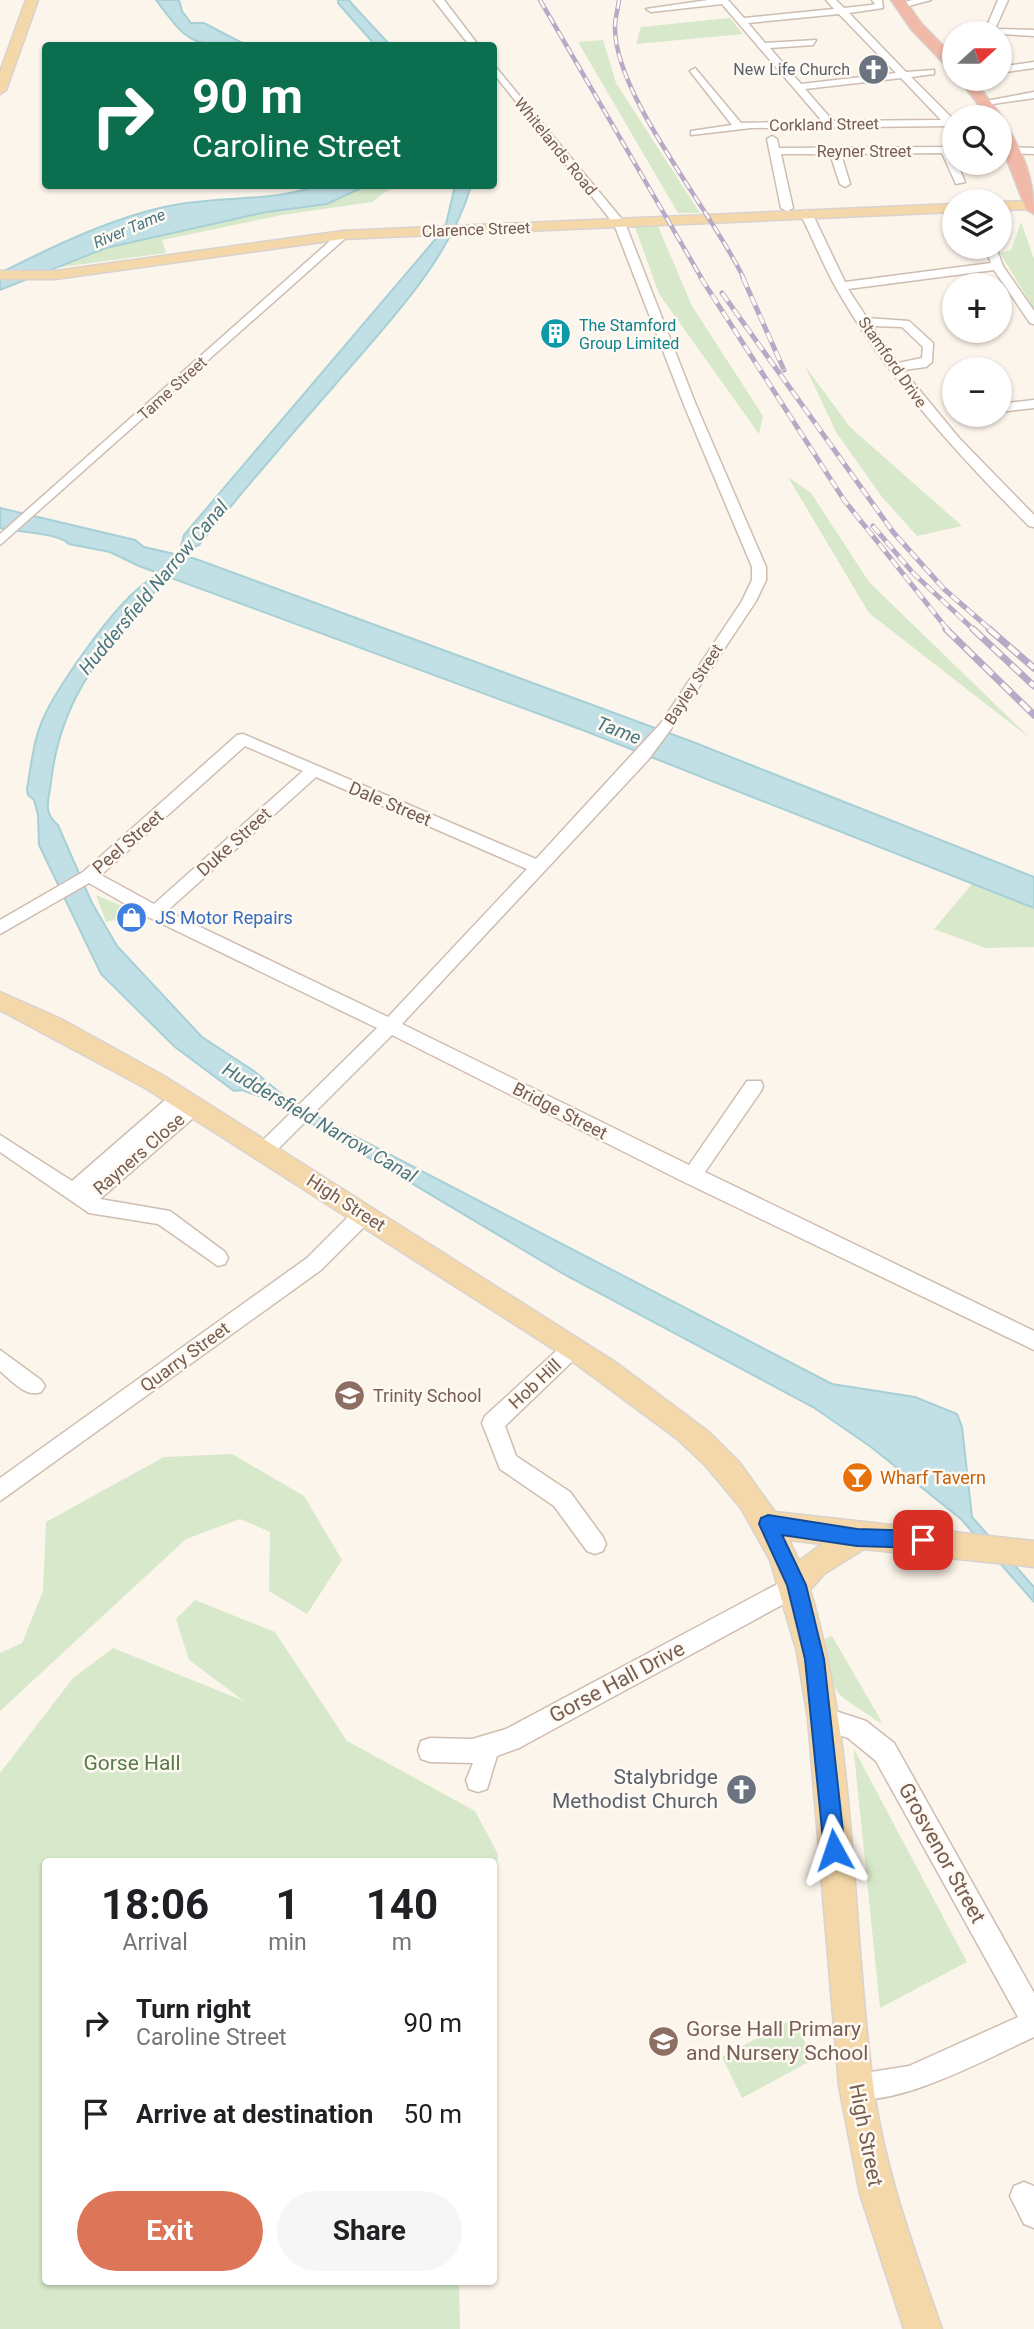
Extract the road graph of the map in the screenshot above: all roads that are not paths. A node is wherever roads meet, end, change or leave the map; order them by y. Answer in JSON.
{"nodes":[{"id":1,"x":32,"y":0,"type":"edge"},
{"id":2,"x":439,"y":0,"type":"edge"},
{"id":3,"x":831,"y":0,"type":"edge"},
{"id":4,"x":926,"y":0,"type":"edge"},
{"id":5,"x":1003,"y":0,"type":"edge"},
{"id":6,"x":723,"y":1,"type":"edge"},
{"id":7,"x":878,"y":3,"type":"edge"},
{"id":8,"x":900,"y":3,"type":"edge"},
{"id":9,"x":651,"y":9,"type":"dead end"},
{"id":10,"x":842,"y":11,"type":"junction"},
{"id":11,"x":741,"y":21,"type":"junction"},
{"id":12,"x":994,"y":21,"type":"edge"},
{"id":13,"x":1012,"y":33,"type":"edge"},
{"id":14,"x":1034,"y":33,"type":"edge"},
{"id":15,"x":472,"y":42,"type":"edge"},
{"id":16,"x":813,"y":42,"type":"dead end"},
{"id":17,"x":764,"y":46,"type":"junction"},
{"id":18,"x":942,"y":52,"type":"edge"},
{"id":19,"x":1034,"y":65,"type":"edge"},
{"id":20,"x":1012,"y":68,"type":"edge"},
{"id":21,"x":695,"y":71,"type":"dead end"},
{"id":22,"x":497,"y":72,"type":"edge"},
{"id":23,"x":931,"y":72,"type":"dead end"},
{"id":24,"x":905,"y":75,"type":"junction"},
{"id":25,"x":799,"y":87,"type":"junction"},
{"id":26,"x":0,"y":90,"type":"edge"},
{"id":27,"x":976,"y":91,"type":"edge"},
{"id":28,"x":1034,"y":95,"type":"edge"},
{"id":29,"x":986,"y":102,"type":"junction"},
{"id":30,"x":988,"y":105,"type":"edge"},
{"id":31,"x":942,"y":113,"type":"edge"},
{"id":32,"x":942,"y":123,"type":"edge"},
{"id":33,"x":830,"y":124,"type":"junction"},
{"id":34,"x":769,"y":125,"type":"junction"},
{"id":35,"x":738,"y":126,"type":"junction"},
{"id":36,"x":695,"y":133,"type":"dead end"},
{"id":37,"x":942,"y":150,"type":"edge"},
{"id":38,"x":1012,"y":150,"type":"edge"},
{"id":39,"x":775,"y":151,"type":"junction"},
{"id":40,"x":1034,"y":151,"type":"edge"},
{"id":41,"x":835,"y":152,"type":"junction"},
{"id":42,"x":1012,"y":163,"type":"edge"},
{"id":43,"x":958,"y":175,"type":"edge"},
{"id":44,"x":960,"y":181,"type":"dead end"},
{"id":45,"x":845,"y":184,"type":"dead end"},
{"id":46,"x":1012,"y":206,"type":"edge"},
{"id":47,"x":1033,"y":207,"type":"edge"},
{"id":48,"x":787,"y":208,"type":"dead end"},
{"id":49,"x":942,"y":208,"type":"edge"},
{"id":50,"x":806,"y":213,"type":"junction"},
{"id":51,"x":620,"y":223,"type":"junction"},
{"id":52,"x":343,"y":235,"type":"junction"},
{"id":53,"x":995,"y":259,"type":"edge"},
{"id":54,"x":997,"y":266,"type":"junction"},
{"id":55,"x":0,"y":275,"type":"edge"},
{"id":56,"x":841,"y":286,"type":"junction"},
{"id":57,"x":1034,"y":320,"type":"edge"},
{"id":58,"x":866,"y":322,"type":"junction"},
{"id":59,"x":893,"y":367,"type":"junction"},
{"id":60,"x":1034,"y":404,"type":"edge"},
{"id":61,"x":1012,"y":407,"type":"edge"},
{"id":62,"x":942,"y":414,"type":"edge"},
{"id":63,"x":932,"y":416,"type":"junction"},
{"id":64,"x":1034,"y":523,"type":"edge"},
{"id":65,"x":2,"y":540,"type":"edge"},
{"id":66,"x":243,"y":739,"type":"joint"},
{"id":67,"x":313,"y":771,"type":"junction"},
{"id":68,"x":538,"y":867,"type":"junction"},
{"id":69,"x":89,"y":876,"type":"junction"},
{"id":70,"x":154,"y":913,"type":"junction"},
{"id":71,"x":0,"y":928,"type":"edge"},
{"id":72,"x":0,"y":1000,"type":"edge"},
{"id":73,"x":390,"y":1026,"type":"junction"},
{"id":74,"x":754,"y":1086,"type":"dead end"},
{"id":75,"x":186,"y":1103,"type":"junction"},
{"id":76,"x":0,"y":1142,"type":"edge"},
{"id":77,"x":265,"y":1150,"type":"junction"},
{"id":78,"x":691,"y":1177,"type":"junction"},
{"id":79,"x":79,"y":1196,"type":"junction"},
{"id":80,"x":363,"y":1215,"type":"junction"},
{"id":81,"x":218,"y":1258,"type":"dead end"},
{"id":82,"x":1034,"y":1342,"type":"edge"},
{"id":83,"x":573,"y":1348,"type":"junction"},
{"id":84,"x":0,"y":1359,"type":"edge"},
{"id":85,"x":34,"y":1386,"type":"dead end"},
{"id":86,"x":0,"y":1491,"type":"edge"},
{"id":87,"x":768,"y":1524,"type":"junction"},
{"id":88,"x":857,"y":1538,"type":"junction"},
{"id":89,"x":595,"y":1544,"type":"dead end"},
{"id":90,"x":1020,"y":1552,"type":"edge"},
{"id":91,"x":796,"y":1585,"type":"junction"},
{"id":92,"x":823,"y":1719,"type":"junction"},
{"id":93,"x":485,"y":1747,"type":"junction"},
{"id":94,"x":430,"y":1750,"type":"dead end"},
{"id":95,"x":478,"y":1780,"type":"dead end"},
{"id":96,"x":1034,"y":2021,"type":"edge"},
{"id":97,"x":856,"y":2087,"type":"junction"},
{"id":98,"x":923,"y":2329,"type":"edge"}],
"edges":[{"from":1,"to":26,"type":"main road"},
{"from":2,"to":15,"type":"street"},
{"from":3,"to":10,"type":"street"},
{"from":4,"to":8,"type":"street"},
{"from":5,"to":12,"type":"street"},
{"from":6,"to":9,"type":"street"},
{"from":6,"to":11,"type":"street"},
{"from":7,"to":10,"type":"street"},
{"from":8,"to":18,"type":"highway"},
{"from":10,"to":11,"type":"street"},
{"from":10,"to":24,"type":"street"},
{"from":11,"to":17,"type":"street"},
{"from":13,"to":14,"type":"street"},
{"from":16,"to":17,"type":"street"},
{"from":17,"to":25,"type":"street"},
{"from":19,"to":20,"type":"street"},
{"from":21,"to":35,"type":"street"},
{"from":22,"to":51,"type":"street","name":"Whitelands Road"},
{"from":23,"to":24,"type":"street"},
{"from":24,"to":25,"type":"street"},
{"from":24,"to":31,"type":"street"},
{"from":25,"to":33,"type":"street"},
{"from":27,"to":29,"type":"highway"},
{"from":28,"to":29,"type":"street"},
{"from":29,"to":30,"type":"highway"},
{"from":32,"to":33,"type":"street","name":"Corkland Street"},
{"from":33,"to":34,"type":"street","name":"Corkland Street"},
{"from":34,"to":35,"type":"street","name":"Corkland Street"},
{"from":34,"to":39,"type":"street"},
{"from":35,"to":36,"type":"street","name":"Corkland Street"},
{"from":37,"to":41,"type":"street","name":"Reyner Street"},
{"from":38,"to":40,"type":"street"},
{"from":39,"to":41,"type":"street","name":"Reyner Street"},
{"from":39,"to":48,"type":"street"},
{"from":41,"to":45,"type":"street"},
{"from":42,"to":47,"type":"highway"},
{"from":43,"to":44,"type":"street"},
{"from":46,"to":47,"type":"main road"},
{"from":49,"to":50,"type":"main road","name":"Clarence Street"},
{"from":50,"to":51,"type":"main road","name":"Clarence Street"},
{"from":50,"to":56,"type":"street","name":"Stamford Drive"},
{"from":51,"to":52,"type":"main road","name":"Clarence Street"},
{"from":51,"to":68,"type":"street","name":"Bayley Street"},
{"from":52,"to":55,"type":"main road","name":"Clarence Street"},
{"from":52,"to":65,"type":"street","name":"Tame Street"},
{"from":53,"to":54,"type":"street"},
{"from":54,"to":56,"type":"street"},
{"from":54,"to":57,"type":"street"},
{"from":56,"to":58,"type":"street","name":"Stamford Drive"},
{"from":58,"to":59,"type":"street","name":"Stamford Drive"},
{"from":58,"to":59,"type":"street"},
{"from":59,"to":63,"type":"street","name":"Stamford Drive"},
{"from":60,"to":61,"type":"street"},
{"from":62,"to":63,"type":"street"},
{"from":63,"to":64,"type":"street","name":"Stamford Drive"},
{"from":66,"to":67,"type":"street","name":"Dale Street"},
{"from":66,"to":69,"type":"street","name":"Peel Street"},
{"from":67,"to":68,"type":"street","name":"Dale Street"},
{"from":67,"to":70,"type":"street","name":"Duke Street"},
{"from":68,"to":73,"type":"street","name":"Bayley Street"},
{"from":69,"to":70,"type":"street","name":"Bridge Street"},
{"from":69,"to":71,"type":"street","name":"Peel Street"},
{"from":70,"to":73,"type":"street","name":"Bridge Street"},
{"from":72,"to":75,"type":"main road","name":"High Street"},
{"from":73,"to":77,"type":"street","name":"Bayley Street"},
{"from":73,"to":78,"type":"street","name":"Bridge Street"},
{"from":74,"to":78,"type":"street"},
{"from":75,"to":77,"type":"main road","name":"High Street"},
{"from":75,"to":79,"type":"street","name":"Rayners Close"},
{"from":76,"to":79,"type":"street","name":"Rayners Close"},
{"from":77,"to":80,"type":"main road","name":"High Street"},
{"from":78,"to":82,"type":"street","name":"Bridge Street"},
{"from":79,"to":81,"type":"street","name":"Rayners Close"},
{"from":80,"to":83,"type":"main road","name":"High Street"},
{"from":80,"to":86,"type":"street","name":"Quarry Street"},
{"from":83,"to":87,"type":"main road","name":"High Street"},
{"from":83,"to":89,"type":"street","name":"Hob Hill"},
{"from":84,"to":85,"type":"street"},
{"from":87,"to":88,"type":"main road"},
{"from":87,"to":91,"type":"main road","name":"High Street"},
{"from":88,"to":90,"type":"main road"},
{"from":88,"to":91,"type":"main road"},
{"from":91,"to":92,"type":"main road","name":"High Street"},
{"from":91,"to":93,"type":"street","name":"Gorse Hall Drive"},
{"from":92,"to":96,"type":"street","name":"Grosvenor Street"},
{"from":92,"to":97,"type":"main road","name":"High Street"},
{"from":93,"to":94,"type":"street","name":"Gorse Hall Drive"},
{"from":93,"to":95,"type":"street"},
{"from":96,"to":97,"type":"street"},
{"from":97,"to":98,"type":"main road","name":"High Street"}]}
